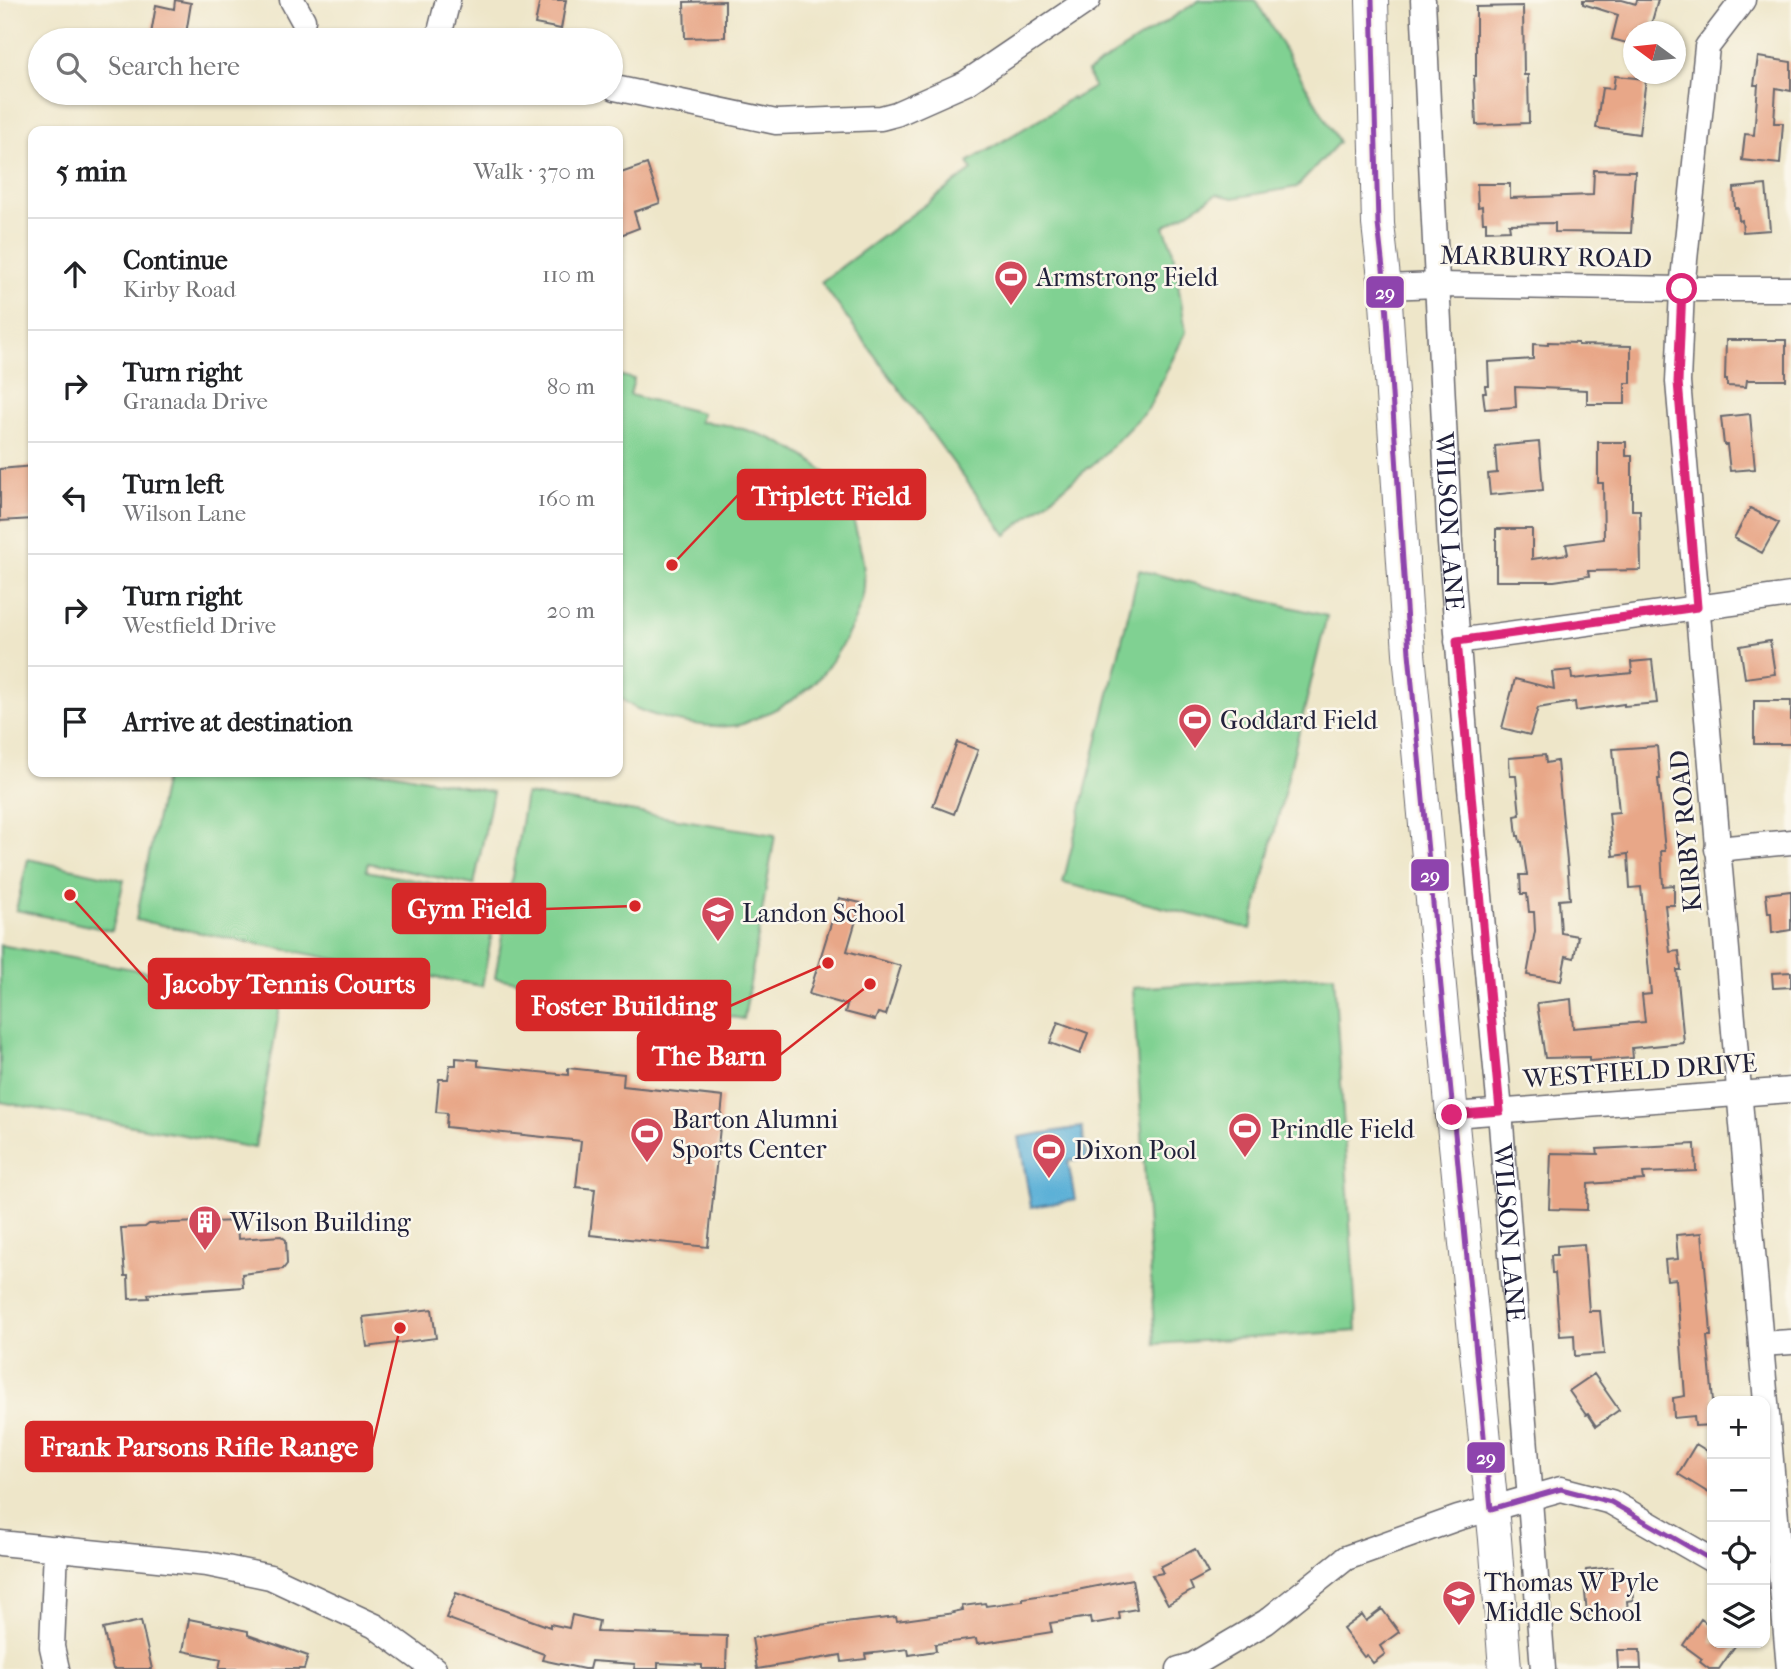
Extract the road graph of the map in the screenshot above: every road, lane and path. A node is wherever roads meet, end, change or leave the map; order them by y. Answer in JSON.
{"nodes":[{"id":1,"x":448,"y":0,"type":"edge"},
{"id":2,"x":1088,"y":0,"type":"edge"},
{"id":3,"x":1372,"y":0,"type":"edge"},
{"id":4,"x":1423,"y":0,"type":"edge"},
{"id":5,"x":1742,"y":0,"type":"edge"},
{"id":6,"x":441,"y":28,"type":"edge"},
{"id":7,"x":623,"y":90,"type":"edge"},
{"id":8,"x":1438,"y":285,"type":"junction"},
{"id":9,"x":1385,"y":287,"type":"junction"},
{"id":10,"x":1682,"y":289,"type":"junction"},
{"id":11,"x":1791,"y":289,"type":"edge"},
{"id":12,"x":1791,"y":595,"type":"edge"},
{"id":13,"x":1697,"y":607,"type":"junction"},
{"id":14,"x":1457,"y":641,"type":"junction"},
{"id":15,"x":1791,"y":842,"type":"edge"},
{"id":16,"x":1717,"y":849,"type":"junction"},
{"id":17,"x":1791,"y":1090,"type":"edge"},
{"id":18,"x":1739,"y":1094,"type":"junction"},
{"id":19,"x":1500,"y":1111,"type":"junction"},
{"id":20,"x":1452,"y":1115,"type":"junction"},
{"id":21,"x":1791,"y":1342,"type":"edge"},
{"id":22,"x":1761,"y":1344,"type":"junction"},
{"id":23,"x":1530,"y":1497,"type":"junction"},
{"id":24,"x":1491,"y":1508,"type":"junction"},
{"id":25,"x":0,"y":1543,"type":"edge"},
{"id":26,"x":56,"y":1548,"type":"junction"},
{"id":27,"x":1707,"y":1557,"type":"edge"},
{"id":28,"x":1779,"y":1590,"type":"edge"},
{"id":29,"x":57,"y":1669,"type":"edge"},
{"id":30,"x":434,"y":1669,"type":"edge"},
{"id":31,"x":1178,"y":1669,"type":"edge"},
{"id":32,"x":1505,"y":1669,"type":"edge"},
{"id":33,"x":1543,"y":1669,"type":"edge"},
{"id":34,"x":1789,"y":1669,"type":"edge"}],
"edges":[{"from":1,"to":6,"type":"street"},
{"from":2,"to":7,"type":"street"},
{"from":3,"to":9,"type":"main road","name":"WILSON LANE"},
{"from":4,"to":8,"type":"street","name":"WILSON LANE"},
{"from":5,"to":10,"type":"street","name":"KIRBY ROAD"},
{"from":8,"to":9,"type":"street","name":"MARBURY ROAD"},
{"from":8,"to":10,"type":"street","name":"MARBURY ROAD"},
{"from":8,"to":14,"type":"street","name":"WILSON LANE"},
{"from":9,"to":20,"type":"main road","name":"WILSON LANE"},
{"from":10,"to":11,"type":"street","name":"MARBURY ROAD"},
{"from":10,"to":13,"type":"street","name":"KIRBY ROAD"},
{"from":12,"to":13,"type":"street"},
{"from":13,"to":14,"type":"street"},
{"from":13,"to":16,"type":"street","name":"KIRBY ROAD"},
{"from":14,"to":19,"type":"street","name":"WILSON LANE"},
{"from":15,"to":16,"type":"street"},
{"from":16,"to":18,"type":"street","name":"KIRBY ROAD"},
{"from":17,"to":18,"type":"street","name":"WESTFIELD DRIVE"},
{"from":18,"to":19,"type":"street","name":"WESTFIELD DRIVE"},
{"from":18,"to":22,"type":"street","name":"KIRBY ROAD"},
{"from":19,"to":20,"type":"street","name":"WESTFIELD DRIVE"},
{"from":19,"to":23,"type":"street","name":"WILSON LANE"},
{"from":20,"to":24,"type":"main road","name":"WILSON LANE"},
{"from":21,"to":22,"type":"street"},
{"from":22,"to":28,"type":"street","name":"KIRBY ROAD"},
{"from":23,"to":24,"type":"street"},
{"from":23,"to":27,"type":"street"},
{"from":23,"to":33,"type":"street","name":"WILSON LANE"},
{"from":24,"to":31,"type":"street"},
{"from":24,"to":32,"type":"main road","name":"WILSON LANE"},
{"from":25,"to":26,"type":"street"},
{"from":26,"to":29,"type":"street"},
{"from":26,"to":30,"type":"street"},
{"from":28,"to":34,"type":"street","name":"KIRBY ROAD"}]}
